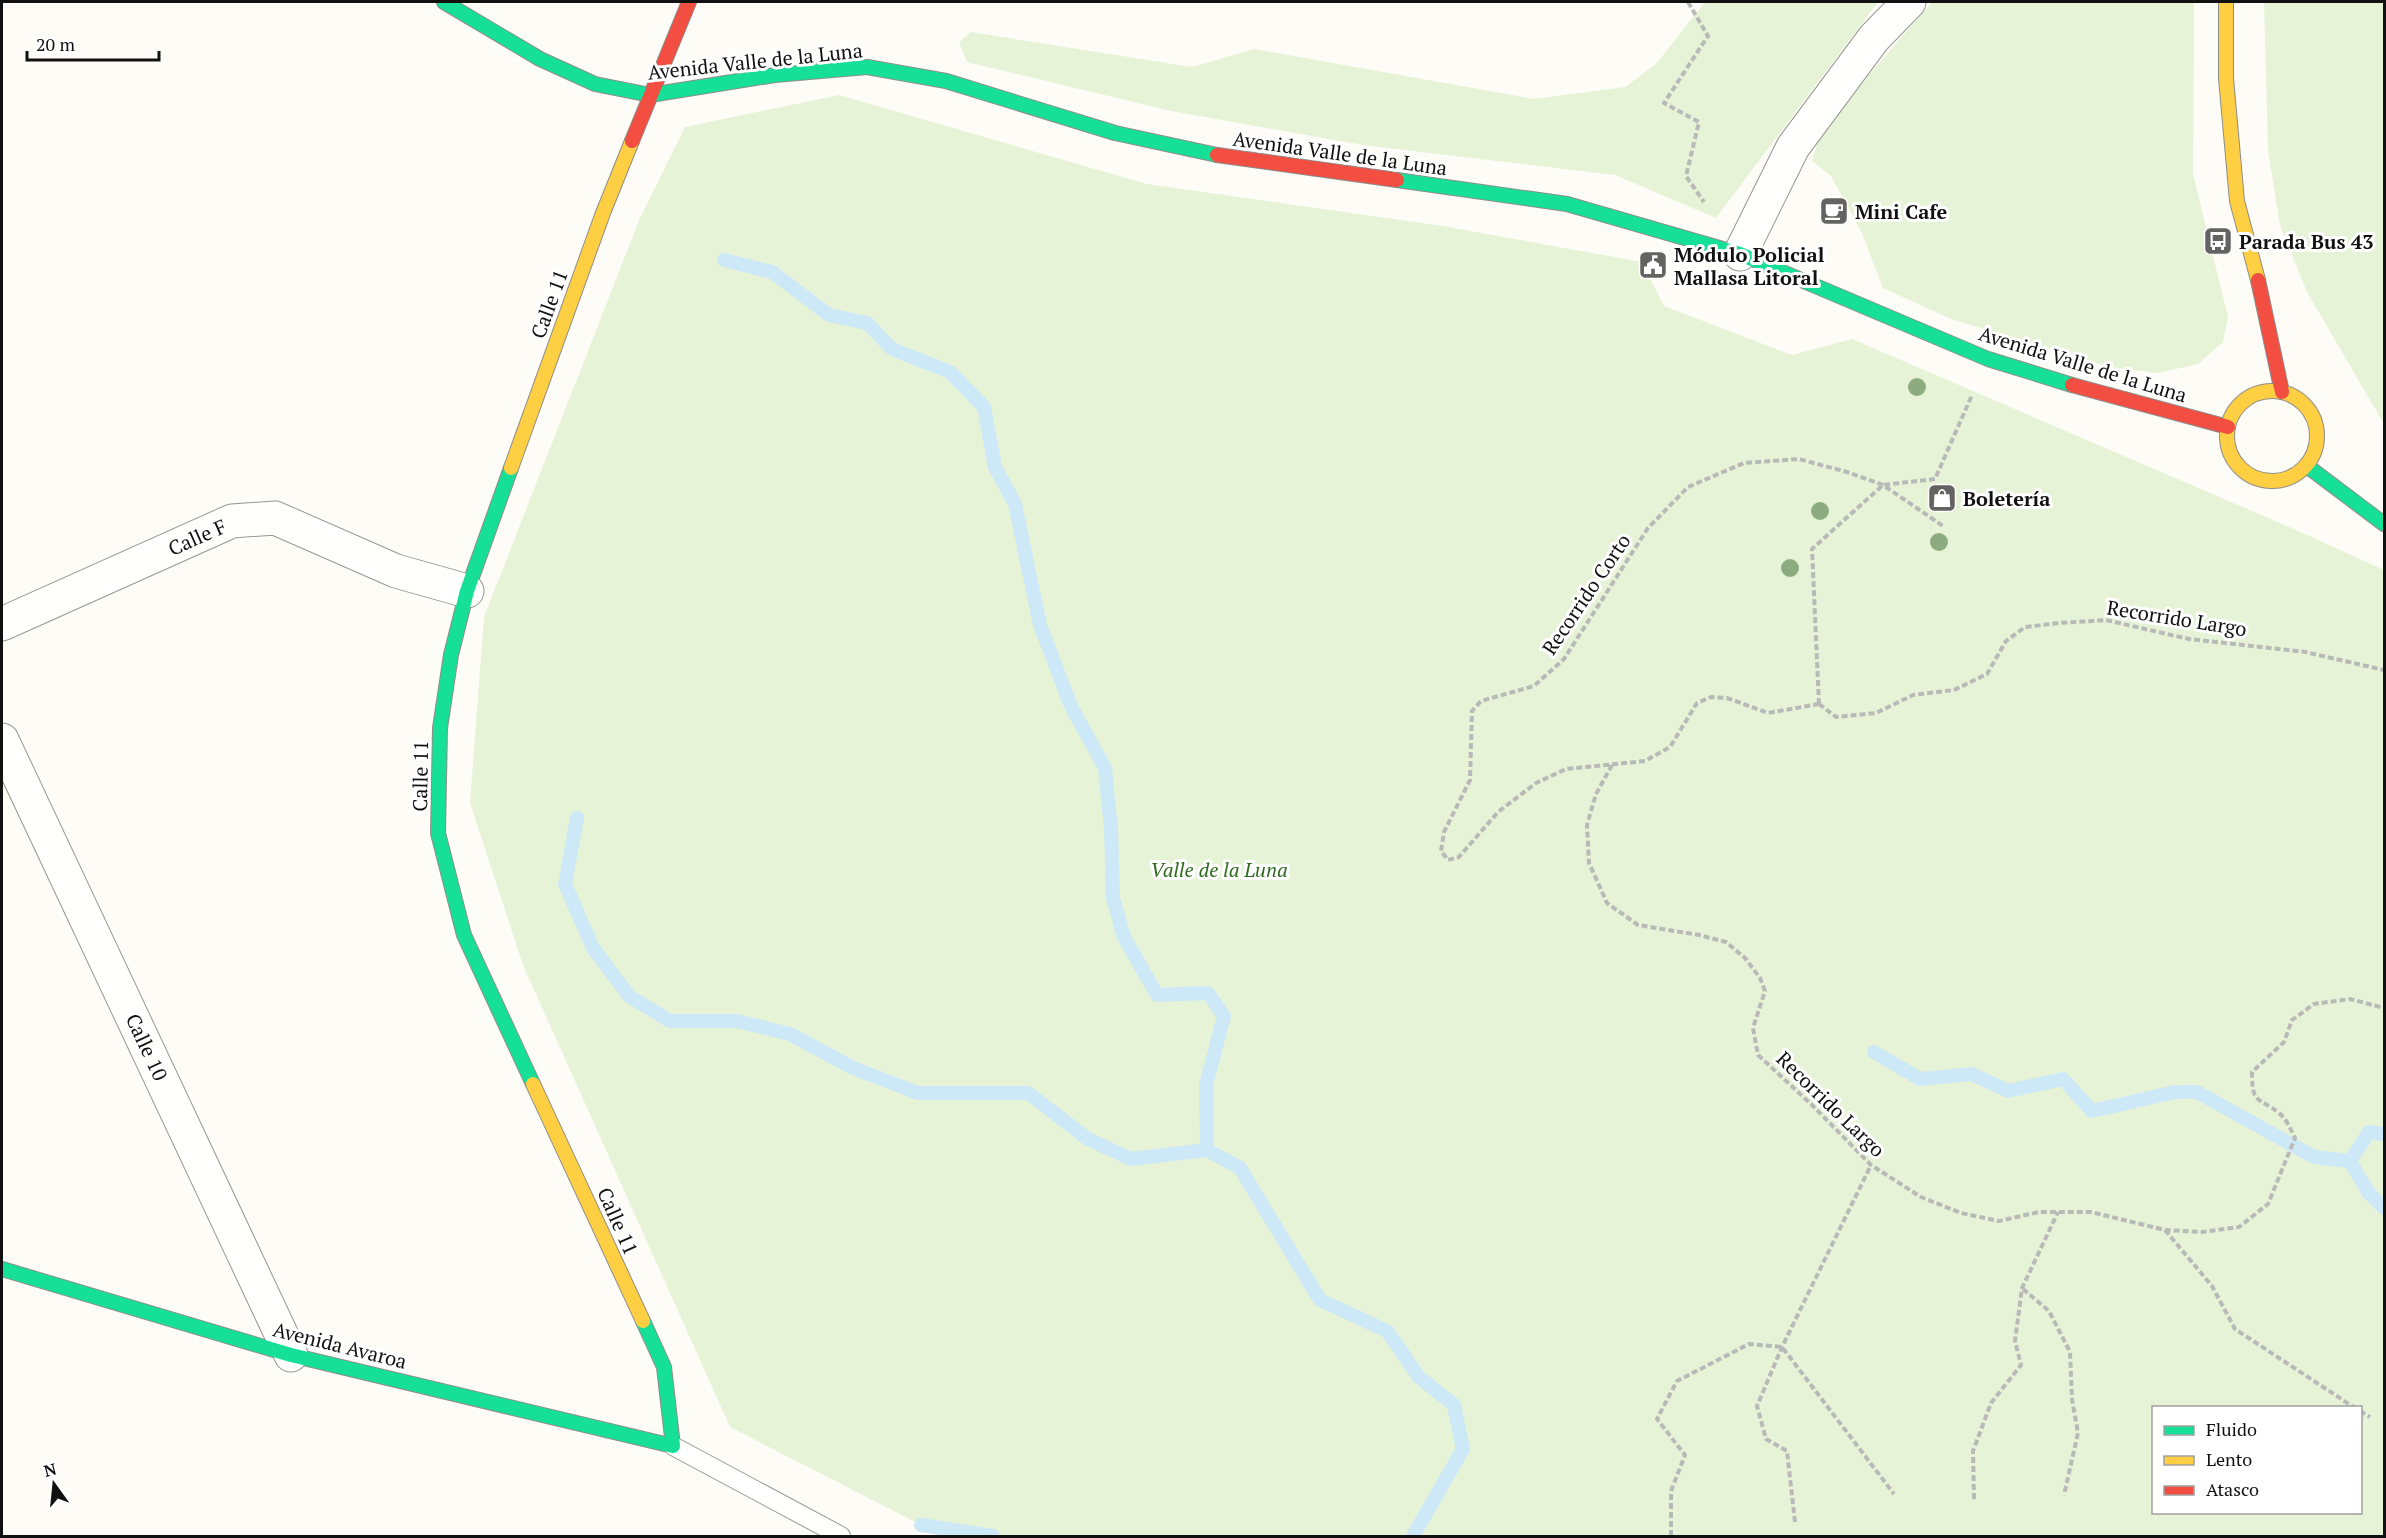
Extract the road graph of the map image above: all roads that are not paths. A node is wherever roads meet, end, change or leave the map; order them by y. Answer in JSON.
{"nodes":[{"id":1,"x":444,"y":2,"type":"edge"},
{"id":2,"x":689,"y":2,"type":"edge"},
{"id":3,"x":1908,"y":2,"type":"edge"},
{"id":4,"x":2226,"y":2,"type":"edge"},
{"id":5,"x":650,"y":95,"type":"junction"},
{"id":6,"x":1740,"y":254,"type":"junction"},
{"id":7,"x":2282,"y":392,"type":"junction"},
{"id":8,"x":2228,"y":427,"type":"junction"},
{"id":9,"x":2307,"y":466,"type":"junction"},
{"id":10,"x":2385,"y":524,"type":"edge"},
{"id":11,"x":466,"y":591,"type":"junction"},
{"id":12,"x":2,"y":624,"type":"edge"},
{"id":13,"x":2,"y":740,"type":"edge"},
{"id":14,"x":2,"y":1269,"type":"edge"},
{"id":15,"x":291,"y":1355,"type":"junction"},
{"id":16,"x":673,"y":1446,"type":"junction"},
{"id":17,"x":841,"y":1536,"type":"edge"}],
"edges":[{"from":1,"to":5,"type":"main road","name":"Avenida Valle de la Luna"},
{"from":2,"to":5,"type":"main road","name":"Calle 11"},
{"from":3,"to":6,"type":"street"},
{"from":4,"to":7,"type":"main road"},
{"from":5,"to":6,"type":"main road","name":"Avenida Valle de la Luna"},
{"from":5,"to":11,"type":"main road","name":"Calle 11"},
{"from":6,"to":8,"type":"main road","name":"Avenida Valle de la Luna"},
{"from":7,"to":8,"type":"main road"},
{"from":7,"to":9,"type":"main road"},
{"from":8,"to":9,"type":"main road"},
{"from":9,"to":10,"type":"main road"},
{"from":11,"to":12,"type":"street","name":"Calle F"},
{"from":11,"to":16,"type":"main road","name":"Calle 11"},
{"from":13,"to":15,"type":"street","name":"Calle 10"},
{"from":14,"to":15,"type":"main road","name":"Avenida Avaroa"},
{"from":15,"to":16,"type":"main road","name":"Avenida Avaroa"},
{"from":16,"to":17,"type":"lane"}]}
